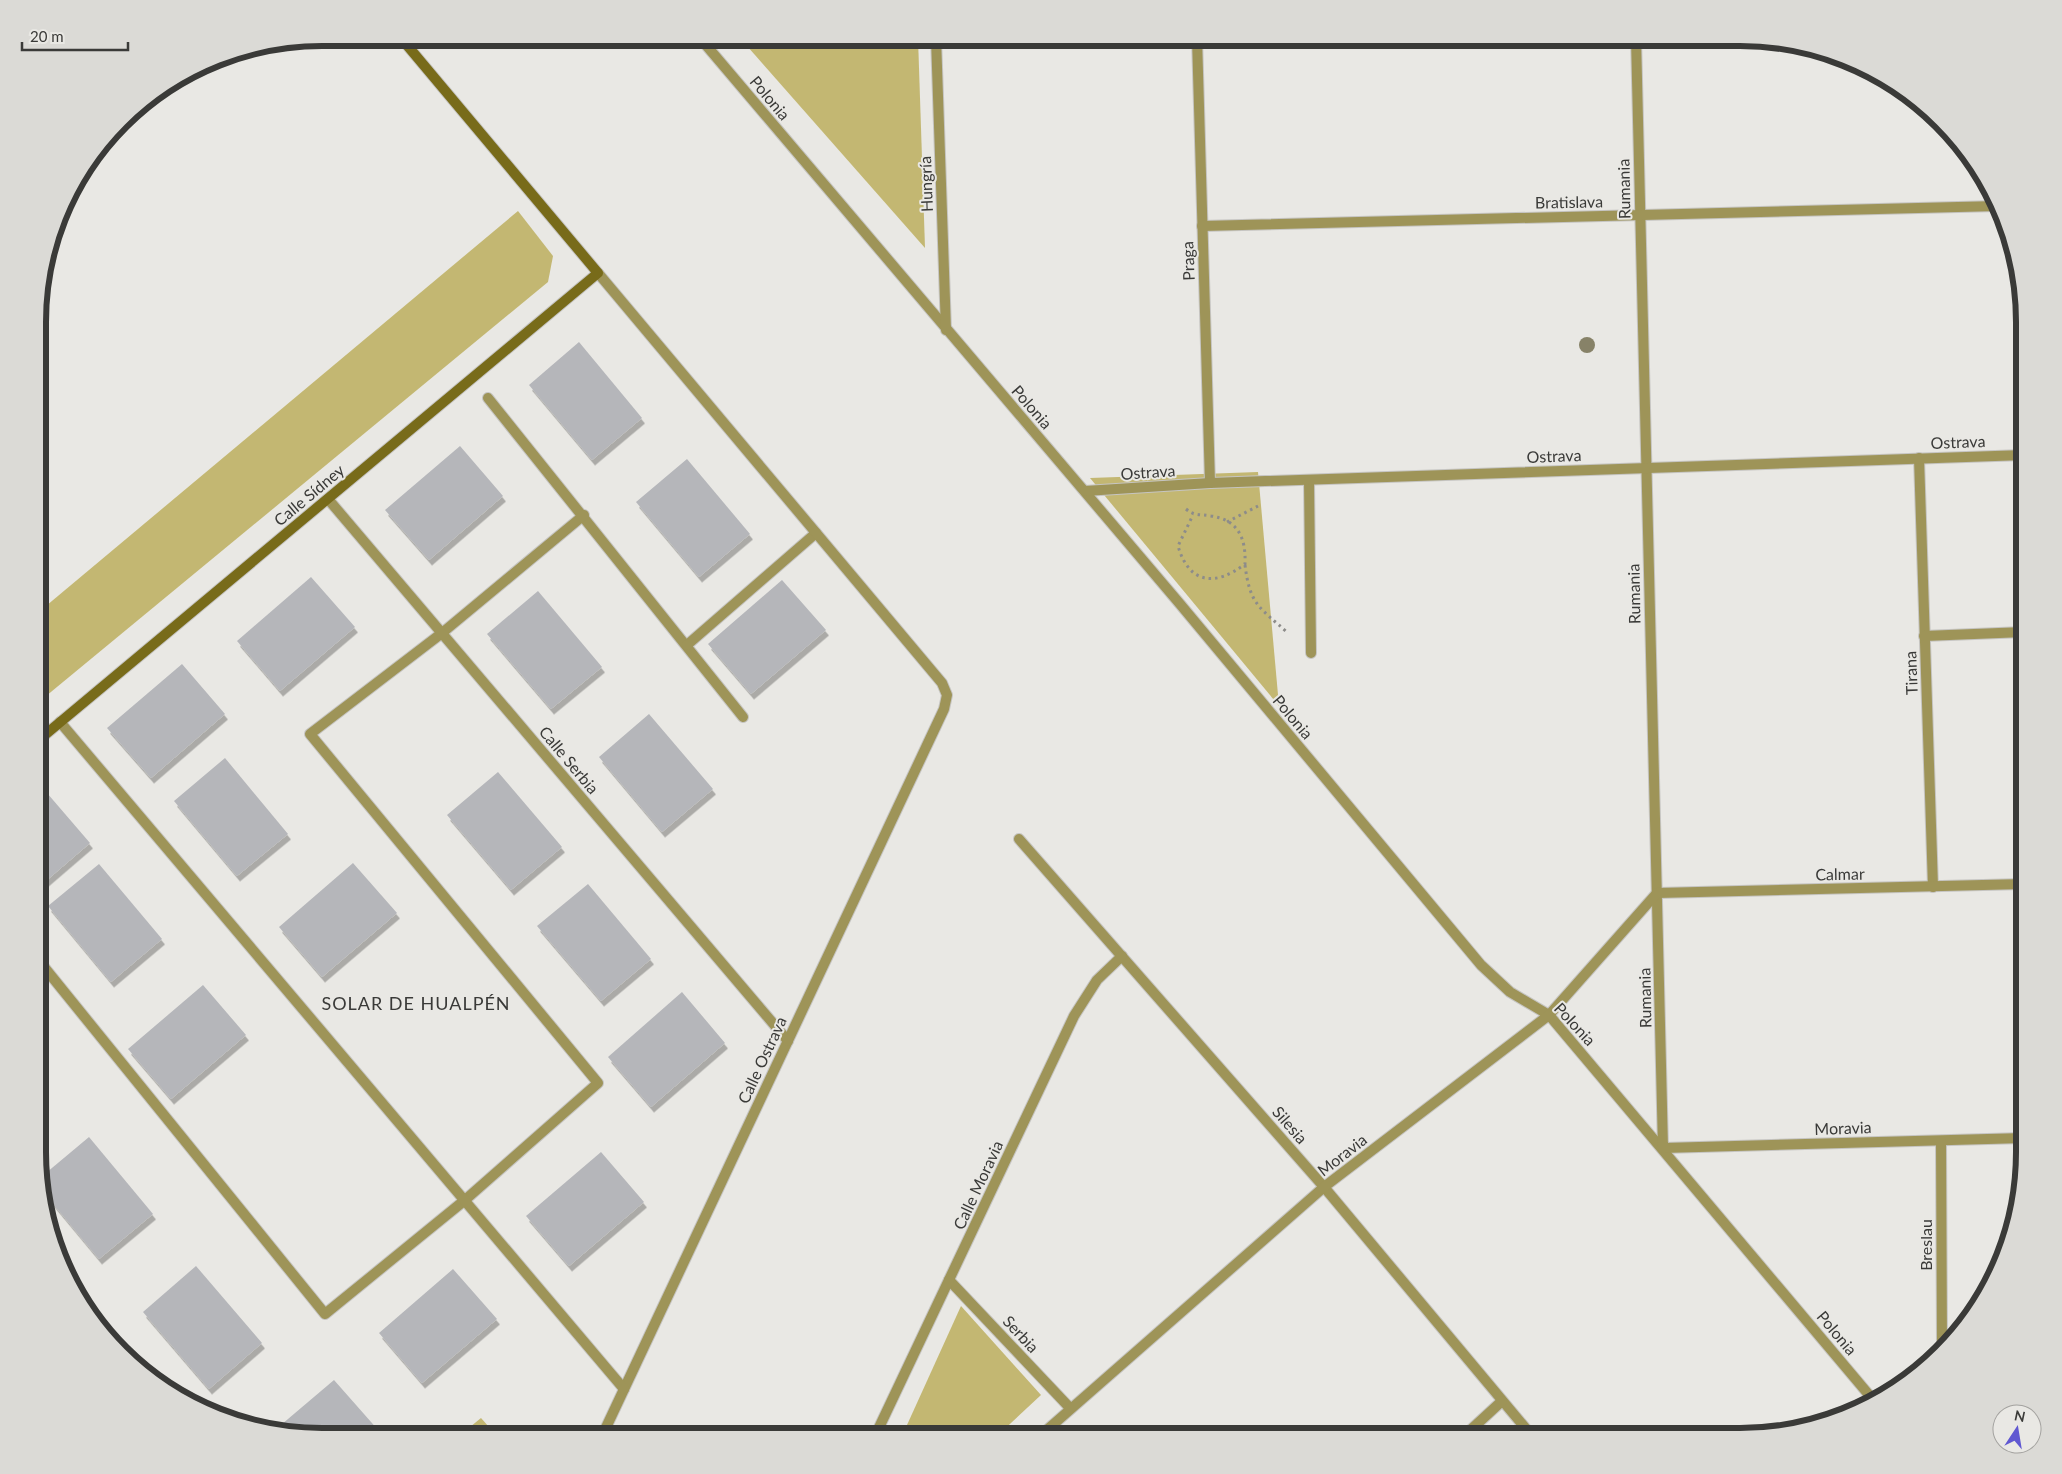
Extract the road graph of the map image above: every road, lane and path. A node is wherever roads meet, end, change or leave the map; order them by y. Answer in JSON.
{"nodes":[{"id":1,"x":408,"y":46,"type":"edge"},
{"id":2,"x":707,"y":46,"type":"edge"},
{"id":3,"x":936,"y":46,"type":"edge"},
{"id":4,"x":1197,"y":46,"type":"edge"},
{"id":5,"x":1636,"y":46,"type":"edge"},
{"id":6,"x":1990,"y":206,"type":"edge"},
{"id":7,"x":1640,"y":215,"type":"junction"},
{"id":8,"x":1202,"y":226,"type":"junction"},
{"id":9,"x":598,"y":273,"type":"junction"},
{"id":10,"x":946,"y":330,"type":"junction"},
{"id":11,"x":488,"y":398,"type":"dead end"},
{"id":12,"x":2016,"y":455,"type":"edge"},
{"id":13,"x":1919,"y":458,"type":"junction"},
{"id":14,"x":1646,"y":468,"type":"junction"},
{"id":15,"x":1309,"y":480,"type":"junction"},
{"id":16,"x":1210,"y":483,"type":"junction"},
{"id":17,"x":1168,"y":485,"type":"junction"},
{"id":18,"x":1085,"y":491,"type":"junction"},
{"id":19,"x":328,"y":499,"type":"junction"},
{"id":20,"x":584,"y":515,"type":"junction"},
{"id":21,"x":1193,"y":515,"type":"junction"},
{"id":22,"x":816,"y":533,"type":"junction"},
{"id":23,"x":1245,"y":564,"type":"junction"},
{"id":24,"x":2016,"y":632,"type":"edge"},
{"id":25,"x":442,"y":633,"type":"junction"},
{"id":26,"x":1924,"y":636,"type":"junction"},
{"id":27,"x":687,"y":645,"type":"junction"},
{"id":28,"x":1311,"y":653,"type":"joint"},
{"id":29,"x":743,"y":717,"type":"dead end"},
{"id":30,"x":60,"y":722,"type":"junction"},
{"id":31,"x":46,"y":734,"type":"edge"},
{"id":32,"x":1020,"y":839,"type":"dead end"},
{"id":33,"x":2016,"y":884,"type":"edge"},
{"id":34,"x":1932,"y":886,"type":"junction"},
{"id":35,"x":1657,"y":893,"type":"junction"},
{"id":36,"x":1122,"y":956,"type":"junction"},
{"id":37,"x":46,"y":969,"type":"edge"},
{"id":38,"x":1549,"y":1015,"type":"junction"},
{"id":39,"x":788,"y":1041,"type":"junction"},
{"id":40,"x":2016,"y":1138,"type":"edge"},
{"id":41,"x":1941,"y":1140,"type":"junction"},
{"id":42,"x":1663,"y":1148,"type":"junction"},
{"id":43,"x":1324,"y":1187,"type":"junction"},
{"id":44,"x":465,"y":1200,"type":"junction"},
{"id":45,"x":949,"y":1280,"type":"junction"},
{"id":46,"x":1942,"y":1339,"type":"edge"},
{"id":47,"x":624,"y":1389,"type":"junction"},
{"id":48,"x":1869,"y":1396,"type":"edge"},
{"id":49,"x":1502,"y":1401,"type":"junction"},
{"id":50,"x":1070,"y":1408,"type":"junction"},
{"id":51,"x":606,"y":1428,"type":"edge"},
{"id":52,"x":879,"y":1428,"type":"edge"},
{"id":53,"x":1049,"y":1428,"type":"edge"},
{"id":54,"x":1473,"y":1428,"type":"edge"},
{"id":55,"x":1525,"y":1428,"type":"edge"}],
"edges":[{"from":1,"to":9,"type":"street"},
{"from":2,"to":10,"type":"street","name":"Polonia"},
{"from":3,"to":10,"type":"street","name":"Hungría"},
{"from":4,"to":8,"type":"street","name":"Praga"},
{"from":5,"to":7,"type":"street","name":"Rumania"},
{"from":6,"to":7,"type":"street","name":"Bratislava"},
{"from":7,"to":8,"type":"street","name":"Bratislava"},
{"from":7,"to":14,"type":"street","name":"Rumania"},
{"from":8,"to":16,"type":"street","name":"Praga"},
{"from":9,"to":19,"type":"street","name":"Calle Sídney"},
{"from":9,"to":22,"type":"street"},
{"from":10,"to":18,"type":"street","name":"Polonia"},
{"from":11,"to":20,"type":"street"},
{"from":12,"to":13,"type":"street","name":"Ostrava"},
{"from":13,"to":14,"type":"street","name":"Ostrava"},
{"from":13,"to":26,"type":"street","name":"Tirana"},
{"from":14,"to":15,"type":"street","name":"Ostrava"},
{"from":14,"to":35,"type":"street","name":"Rumania"},
{"from":15,"to":16,"type":"street","name":"Ostrava"},
{"from":15,"to":28,"type":"street"},
{"from":16,"to":17,"type":"street","name":"Ostrava"},
{"from":17,"to":18,"type":"street","name":"Ostrava"},
{"from":17,"to":21,"type":"path"},
{"from":18,"to":38,"type":"street","name":"Polonia"},
{"from":19,"to":25,"type":"street","name":"Calle Serbia"},
{"from":19,"to":30,"type":"street","name":"Calle Sídney"},
{"from":20,"to":25,"type":"street"},
{"from":20,"to":27,"type":"street"},
{"from":21,"to":23,"type":"path"},
{"from":21,"to":23,"type":"path"},
{"from":22,"to":27,"type":"street"},
{"from":22,"to":39,"type":"street","name":"Calle Ostrava"},
{"from":23,"to":28,"type":"path"},
{"from":24,"to":26,"type":"street"},
{"from":25,"to":39,"type":"street","name":"Calle Serbia"},
{"from":25,"to":44,"type":"street"},
{"from":26,"to":34,"type":"street","name":"Tirana"},
{"from":27,"to":29,"type":"street"},
{"from":30,"to":31,"type":"street","name":"Calle Sídney"},
{"from":30,"to":44,"type":"street"},
{"from":32,"to":36,"type":"street","name":"Silesia"},
{"from":33,"to":34,"type":"street","name":"Calmar"},
{"from":34,"to":35,"type":"street","name":"Calmar"},
{"from":35,"to":38,"type":"street","name":"Moravia"},
{"from":35,"to":42,"type":"street","name":"Rumania"},
{"from":36,"to":43,"type":"street","name":"Silesia"},
{"from":36,"to":45,"type":"street","name":"Calle Moravia"},
{"from":37,"to":44,"type":"street"},
{"from":38,"to":42,"type":"street","name":"Polonia"},
{"from":38,"to":43,"type":"street","name":"Moravia"},
{"from":39,"to":47,"type":"street","name":"Calle Ostrava"},
{"from":40,"to":41,"type":"street","name":"Moravia"},
{"from":41,"to":42,"type":"street","name":"Moravia"},
{"from":41,"to":46,"type":"street","name":"Breslau"},
{"from":42,"to":48,"type":"street","name":"Polonia"},
{"from":43,"to":49,"type":"street","name":"Silesia"},
{"from":43,"to":50,"type":"street","name":"Moravia"},
{"from":44,"to":47,"type":"street"},
{"from":45,"to":50,"type":"street","name":"Serbia"},
{"from":45,"to":52,"type":"street","name":"Calle Moravia"},
{"from":47,"to":51,"type":"street","name":"Calle Ostrava"},
{"from":49,"to":54,"type":"street"},
{"from":49,"to":55,"type":"street","name":"Silesia"},
{"from":50,"to":53,"type":"street","name":"Moravia"}]}
